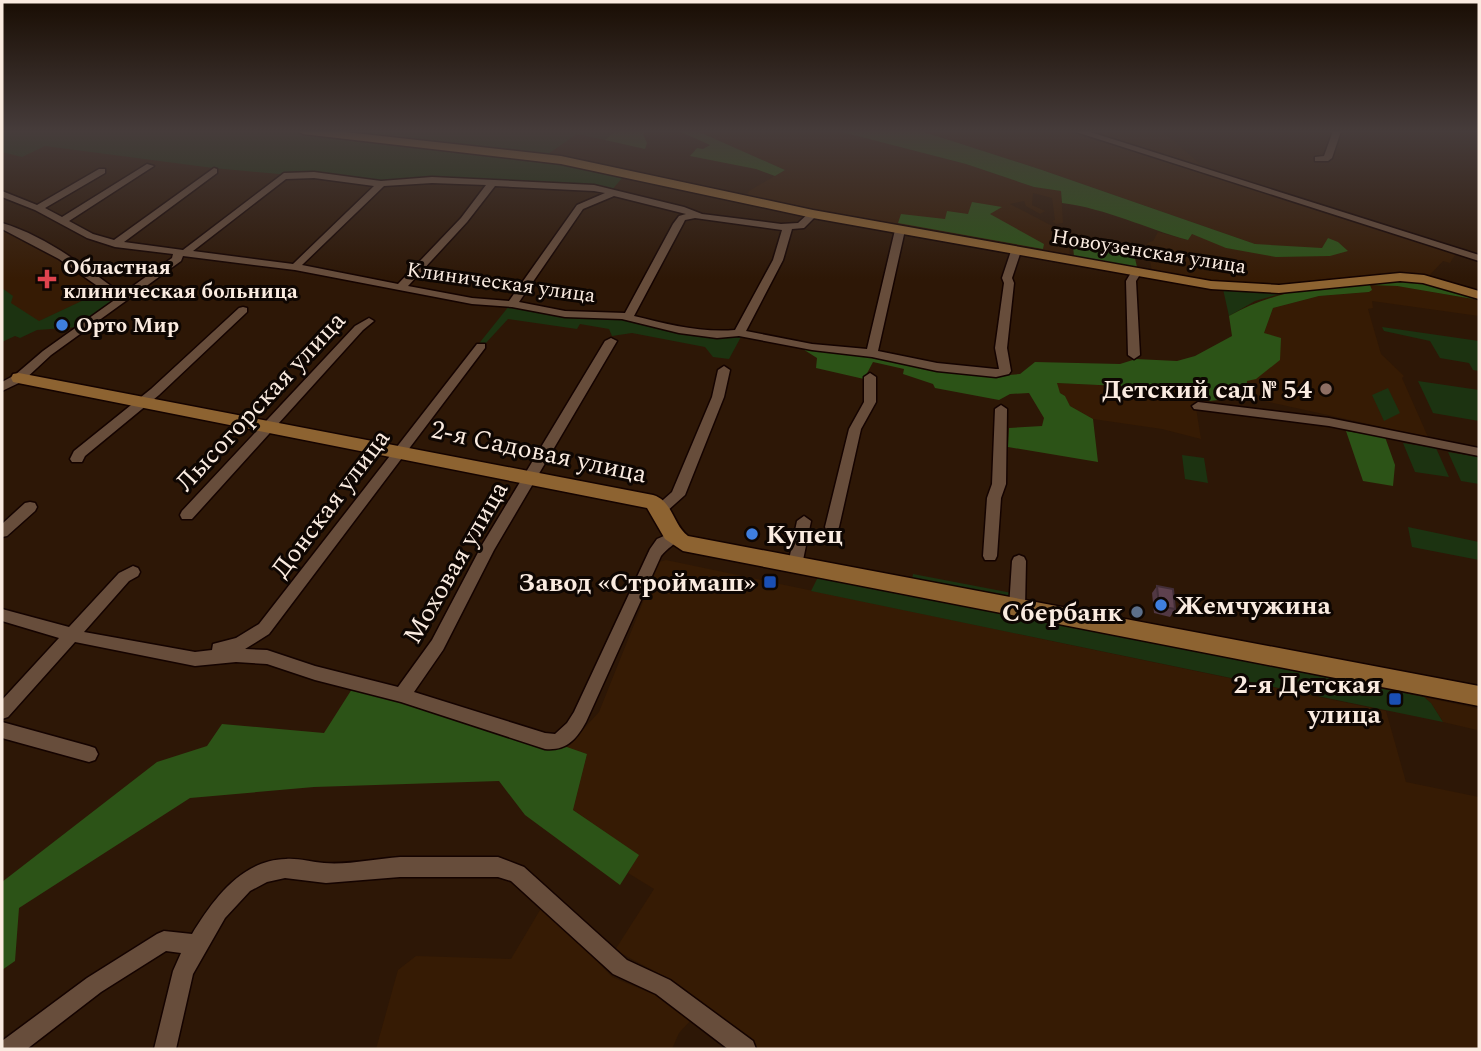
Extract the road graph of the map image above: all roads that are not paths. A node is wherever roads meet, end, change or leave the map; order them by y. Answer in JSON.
{"nodes":[{"id":1,"x":86,"y":180,"type":"edge"},
{"id":2,"x":127,"y":180,"type":"edge"},
{"id":3,"x":202,"y":180,"type":"edge"},
{"id":4,"x":279,"y":180,"type":"edge"},
{"id":5,"x":352,"y":180,"type":"edge"},
{"id":6,"x":431,"y":180,"type":"edge"},
{"id":7,"x":433,"y":180,"type":"edge"},
{"id":8,"x":653,"y":180,"type":"edge"},
{"id":9,"x":1232,"y":180,"type":"edge"},
{"id":10,"x":493,"y":183,"type":"junction"},
{"id":11,"x":381,"y":184,"type":"junction"},
{"id":12,"x":2,"y":194,"type":"edge"},
{"id":13,"x":611,"y":194,"type":"junction"},
{"id":14,"x":38,"y":208,"type":"junction"},
{"id":15,"x":813,"y":215,"type":"junction"},
{"id":16,"x":693,"y":216,"type":"junction"},
{"id":17,"x":63,"y":219,"type":"junction"},
{"id":18,"x":2,"y":226,"type":"edge"},
{"id":19,"x":788,"y":227,"type":"junction"},
{"id":20,"x":900,"y":230,"type":"junction"},
{"id":21,"x":115,"y":244,"type":"junction"},
{"id":22,"x":1016,"y":251,"type":"junction"},
{"id":23,"x":183,"y":254,"type":"junction"},
{"id":24,"x":1479,"y":258,"type":"edge"},
{"id":25,"x":295,"y":267,"type":"junction"},
{"id":26,"x":1136,"y":272,"type":"junction"},
{"id":27,"x":401,"y":287,"type":"junction"},
{"id":28,"x":1479,"y":295,"type":"edge"},
{"id":29,"x":124,"y":298,"type":"junction"},
{"id":30,"x":512,"y":304,"type":"junction"},
{"id":31,"x":243,"y":310,"type":"dead end"},
{"id":32,"x":628,"y":317,"type":"junction"},
{"id":33,"x":369,"y":321,"type":"dead end"},
{"id":34,"x":739,"y":333,"type":"junction"},
{"id":35,"x":611,"y":341,"type":"dead end"},
{"id":36,"x":481,"y":346,"type":"dead end"},
{"id":37,"x":872,"y":353,"type":"junction"},
{"id":38,"x":1134,"y":355,"type":"dead end"},
{"id":39,"x":724,"y":370,"type":"dead end"},
{"id":40,"x":870,"y":377,"type":"dead end"},
{"id":41,"x":19,"y":378,"type":"junction"},
{"id":42,"x":2,"y":387,"type":"edge"},
{"id":43,"x":142,"y":401,"type":"junction"},
{"id":44,"x":1198,"y":406,"type":"dead end"},
{"id":45,"x":1001,"y":409,"type":"dead end"},
{"id":46,"x":271,"y":425,"type":"junction"},
{"id":47,"x":400,"y":451,"type":"junction"},
{"id":48,"x":1479,"y":452,"type":"edge"},
{"id":49,"x":77,"y":459,"type":"dead end"},
{"id":50,"x":532,"y":477,"type":"junction"},
{"id":51,"x":30,"y":507,"type":"dead end"},
{"id":52,"x":661,"y":508,"type":"junction"},
{"id":53,"x":187,"y":516,"type":"dead end"},
{"id":54,"x":804,"y":521,"type":"dead end"},
{"id":55,"x":832,"y":527,"type":"dead end"},
{"id":56,"x":2,"y":532,"type":"edge"},
{"id":57,"x":673,"y":537,"type":"junction"},
{"id":58,"x":990,"y":556,"type":"dead end"},
{"id":59,"x":1020,"y":561,"type":"dead end"},
{"id":60,"x":795,"y":565,"type":"junction"},
{"id":61,"x":133,"y":572,"type":"dead end"},
{"id":62,"x":1017,"y":608,"type":"junction"},
{"id":63,"x":2,"y":615,"type":"edge"},
{"id":64,"x":74,"y":634,"type":"junction"},
{"id":65,"x":195,"y":659,"type":"junction"},
{"id":66,"x":401,"y":695,"type":"junction"},
{"id":67,"x":1479,"y":696,"type":"edge"},
{"id":68,"x":2,"y":712,"type":"edge"},
{"id":69,"x":2,"y":730,"type":"edge"},
{"id":70,"x":89,"y":754,"type":"dead end"},
{"id":71,"x":197,"y":945,"type":"junction"},
{"id":72,"x":10,"y":1049,"type":"edge"},
{"id":73,"x":165,"y":1049,"type":"edge"},
{"id":74,"x":745,"y":1049,"type":"edge"}],
"edges":[{"from":1,"to":14,"type":"street"},
{"from":2,"to":17,"type":"street"},
{"from":3,"to":21,"type":"street"},
{"from":4,"to":23,"type":"street"},
{"from":5,"to":11,"type":"street"},
{"from":6,"to":11,"type":"street"},
{"from":7,"to":10,"type":"street"},
{"from":8,"to":15,"type":"main road","name":"Новоузенская улица"},
{"from":9,"to":24,"type":"street"},
{"from":10,"to":13,"type":"street"},
{"from":10,"to":27,"type":"street"},
{"from":11,"to":25,"type":"street"},
{"from":12,"to":14,"type":"street","name":"Клиническая улица"},
{"from":13,"to":16,"type":"street"},
{"from":13,"to":30,"type":"street"},
{"from":14,"to":17,"type":"street","name":"Клиническая улица"},
{"from":15,"to":19,"type":"street"},
{"from":15,"to":20,"type":"main road","name":"Новоузенская улица"},
{"from":16,"to":19,"type":"street"},
{"from":16,"to":32,"type":"street"},
{"from":17,"to":21,"type":"street","name":"Клиническая улица"},
{"from":18,"to":29,"type":"street"},
{"from":19,"to":34,"type":"street"},
{"from":20,"to":22,"type":"main road","name":"Новоузенская улица"},
{"from":20,"to":37,"type":"street"},
{"from":21,"to":23,"type":"street","name":"Клиническая улица"},
{"from":22,"to":26,"type":"main road","name":"Новоузенская улица"},
{"from":22,"to":37,"type":"street","name":"Клиническая улица"},
{"from":23,"to":25,"type":"street","name":"Клиническая улица"},
{"from":23,"to":29,"type":"street"},
{"from":25,"to":27,"type":"street","name":"Клиническая улица"},
{"from":26,"to":28,"type":"main road","name":"Новоузенская улица"},
{"from":26,"to":38,"type":"street"},
{"from":27,"to":30,"type":"street","name":"Клиническая улица"},
{"from":29,"to":41,"type":"street"},
{"from":30,"to":32,"type":"street","name":"Клиническая улица"},
{"from":31,"to":43,"type":"street"},
{"from":32,"to":34,"type":"street","name":"Клиническая улица"},
{"from":33,"to":46,"type":"street","name":"Лысогорская улица"},
{"from":34,"to":37,"type":"street","name":"Клиническая улица"},
{"from":35,"to":50,"type":"street","name":"Моховая улица"},
{"from":36,"to":47,"type":"street","name":"Донская улица"},
{"from":39,"to":52,"type":"street"},
{"from":40,"to":55,"type":"street"},
{"from":41,"to":42,"type":"street"},
{"from":41,"to":43,"type":"main road","name":"2-я Садовая улица"},
{"from":43,"to":46,"type":"main road","name":"2-я Садовая улица"},
{"from":43,"to":49,"type":"street"},
{"from":44,"to":48,"type":"street"},
{"from":45,"to":58,"type":"street"},
{"from":46,"to":47,"type":"main road","name":"2-я Садовая улица"},
{"from":46,"to":53,"type":"street","name":"Лысогорская улица"},
{"from":47,"to":50,"type":"main road","name":"2-я Садовая улица"},
{"from":47,"to":65,"type":"street","name":"Донская улица"},
{"from":50,"to":52,"type":"main road","name":"2-я Садовая улица"},
{"from":50,"to":66,"type":"street","name":"Моховая улица"},
{"from":51,"to":56,"type":"street"},
{"from":52,"to":57,"type":"main road","name":"2-я Садовая улица"},
{"from":54,"to":60,"type":"street"},
{"from":57,"to":60,"type":"main road"},
{"from":57,"to":66,"type":"street"},
{"from":59,"to":62,"type":"street"},
{"from":60,"to":62,"type":"main road"},
{"from":61,"to":64,"type":"street"},
{"from":62,"to":67,"type":"main road"},
{"from":63,"to":64,"type":"street"},
{"from":64,"to":65,"type":"street"},
{"from":64,"to":68,"type":"street"},
{"from":65,"to":66,"type":"street"},
{"from":69,"to":70,"type":"street"},
{"from":71,"to":72,"type":"street"},
{"from":71,"to":73,"type":"street"},
{"from":71,"to":74,"type":"street"}]}
